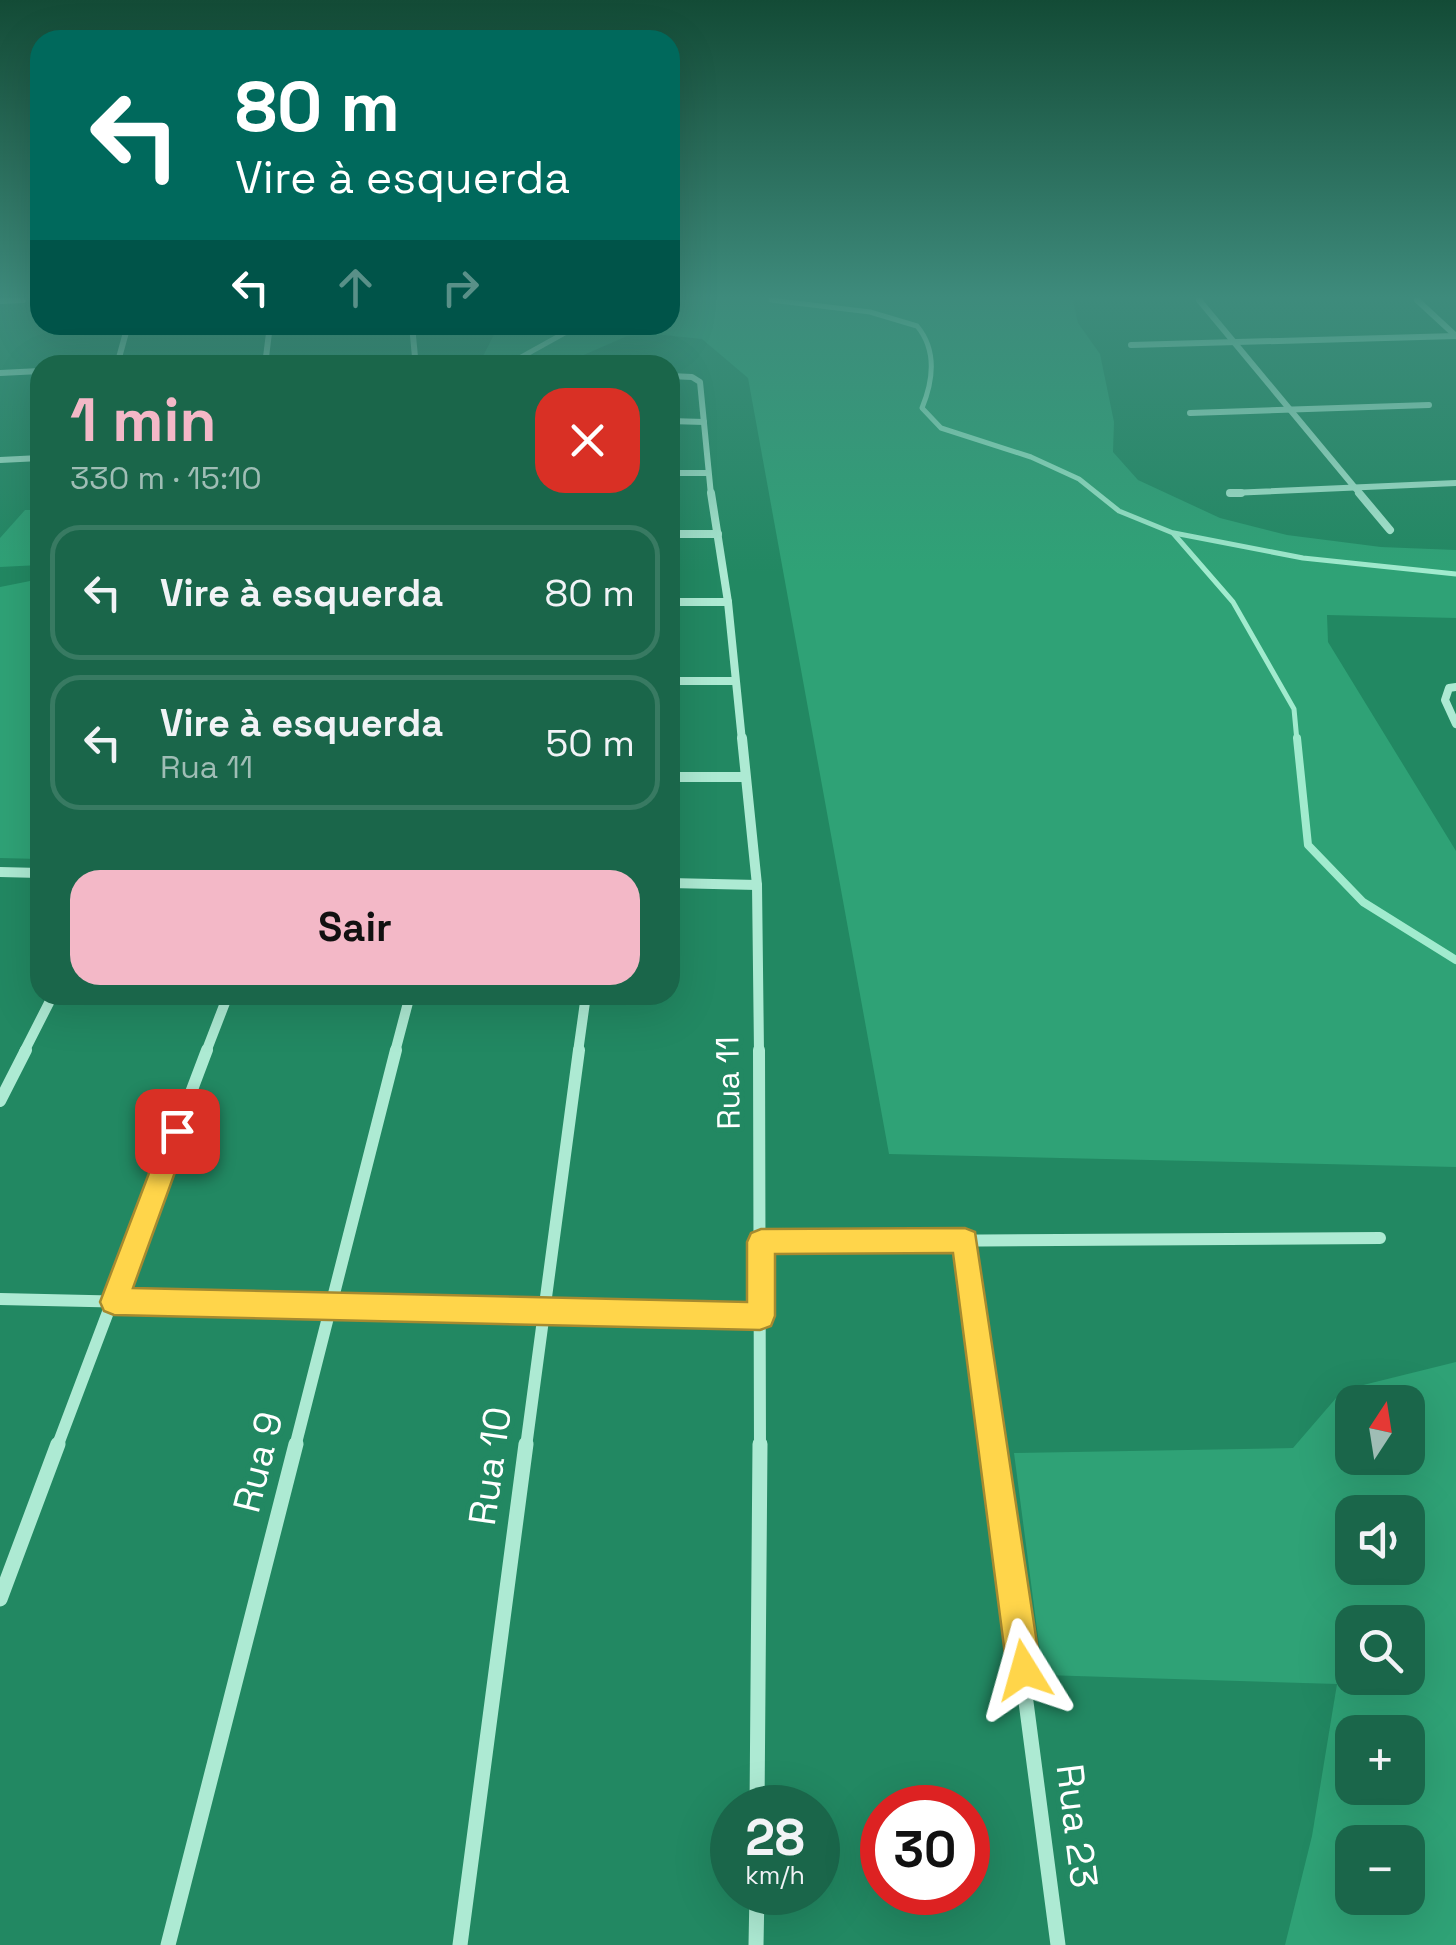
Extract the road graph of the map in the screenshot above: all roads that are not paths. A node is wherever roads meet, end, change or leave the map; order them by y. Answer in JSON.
{"nodes":[{"id":1,"x":701,"y":391,"type":"edge"},
{"id":2,"x":1274,"y":391,"type":"edge"},
{"id":3,"x":1429,"y":405,"type":"dead end"},
{"id":4,"x":1290,"y":410,"type":"junction"},
{"id":5,"x":1190,"y":413,"type":"dead end"},
{"id":6,"x":680,"y":422,"type":"edge"},
{"id":7,"x":704,"y":422,"type":"junction"},
{"id":8,"x":30,"y":458,"type":"edge"},
{"id":9,"x":0,"y":460,"type":"edge"},
{"id":10,"x":680,"y":473,"type":"edge"},
{"id":11,"x":708,"y":473,"type":"junction"},
{"id":12,"x":1456,"y":483,"type":"edge"},
{"id":13,"x":1354,"y":487,"type":"junction"},
{"id":14,"x":1230,"y":492,"type":"dead end"},
{"id":15,"x":1390,"y":530,"type":"dead end"},
{"id":16,"x":680,"y":534,"type":"edge"},
{"id":17,"x":718,"y":534,"type":"junction"},
{"id":18,"x":680,"y":602,"type":"edge"},
{"id":19,"x":728,"y":602,"type":"junction"},
{"id":20,"x":680,"y":681,"type":"edge"},
{"id":21,"x":735,"y":681,"type":"junction"},
{"id":22,"x":1456,"y":687,"type":"edge"},
{"id":23,"x":1456,"y":724,"type":"edge"},
{"id":24,"x":680,"y":777,"type":"edge"},
{"id":25,"x":744,"y":777,"type":"junction"},
{"id":26,"x":0,"y":872,"type":"edge"},
{"id":27,"x":30,"y":873,"type":"edge"},
{"id":28,"x":680,"y":883,"type":"edge"},
{"id":29,"x":756,"y":884,"type":"junction"},
{"id":30,"x":48,"y":1005,"type":"edge"},
{"id":31,"x":224,"y":1005,"type":"edge"},
{"id":32,"x":407,"y":1005,"type":"edge"},
{"id":33,"x":585,"y":1005,"type":"edge"},
{"id":34,"x":0,"y":1101,"type":"edge"},
{"id":35,"x":1380,"y":1238,"type":"dead end"},
{"id":36,"x":965,"y":1240,"type":"junction"},
{"id":37,"x":761,"y":1242,"type":"junction"},
{"id":38,"x":0,"y":1299,"type":"edge"},
{"id":39,"x":114,"y":1302,"type":"junction"},
{"id":40,"x":331,"y":1306,"type":"junction"},
{"id":41,"x":544,"y":1311,"type":"junction"},
{"id":42,"x":760,"y":1316,"type":"junction"},
{"id":43,"x":0,"y":1599,"type":"edge"},
{"id":44,"x":757,"y":1785,"type":"edge"},
{"id":45,"x":757,"y":1915,"type":"edge"},
{"id":46,"x":168,"y":1945,"type":"edge"},
{"id":47,"x":460,"y":1945,"type":"edge"},
{"id":48,"x":756,"y":1945,"type":"edge"},
{"id":49,"x":1058,"y":1945,"type":"edge"}],
"edges":[{"from":1,"to":7,"type":"street","name":"Rua 11"},
{"from":2,"to":4,"type":"street"},
{"from":3,"to":4,"type":"street"},
{"from":4,"to":5,"type":"street"},
{"from":4,"to":13,"type":"street"},
{"from":6,"to":7,"type":"street"},
{"from":7,"to":11,"type":"street","name":"Rua 11"},
{"from":8,"to":9,"type":"street"},
{"from":10,"to":11,"type":"street"},
{"from":11,"to":17,"type":"street","name":"Rua 11"},
{"from":12,"to":13,"type":"street"},
{"from":13,"to":14,"type":"street"},
{"from":13,"to":15,"type":"street"},
{"from":16,"to":17,"type":"street"},
{"from":17,"to":19,"type":"street","name":"Rua 11"},
{"from":18,"to":19,"type":"street"},
{"from":19,"to":21,"type":"street","name":"Rua 11"},
{"from":20,"to":21,"type":"street"},
{"from":21,"to":25,"type":"street","name":"Rua 11"},
{"from":22,"to":23,"type":"street"},
{"from":24,"to":25,"type":"street"},
{"from":25,"to":29,"type":"street","name":"Rua 11"},
{"from":26,"to":27,"type":"street"},
{"from":28,"to":29,"type":"street"},
{"from":29,"to":37,"type":"street","name":"Rua 11"},
{"from":30,"to":34,"type":"street"},
{"from":31,"to":39,"type":"street"},
{"from":32,"to":40,"type":"street","name":"Rua 9"},
{"from":33,"to":41,"type":"street","name":"Rua 10"},
{"from":35,"to":36,"type":"street"},
{"from":36,"to":37,"type":"street"},
{"from":36,"to":49,"type":"street","name":"Rua 23"},
{"from":37,"to":42,"type":"street","name":"Rua 11"},
{"from":38,"to":39,"type":"street"},
{"from":39,"to":40,"type":"street"},
{"from":39,"to":43,"type":"street"},
{"from":40,"to":41,"type":"street"},
{"from":40,"to":46,"type":"street","name":"Rua 9"},
{"from":41,"to":42,"type":"street"},
{"from":41,"to":47,"type":"street","name":"Rua 10"},
{"from":42,"to":44,"type":"street","name":"Rua 11"},
{"from":45,"to":48,"type":"street"}]}
